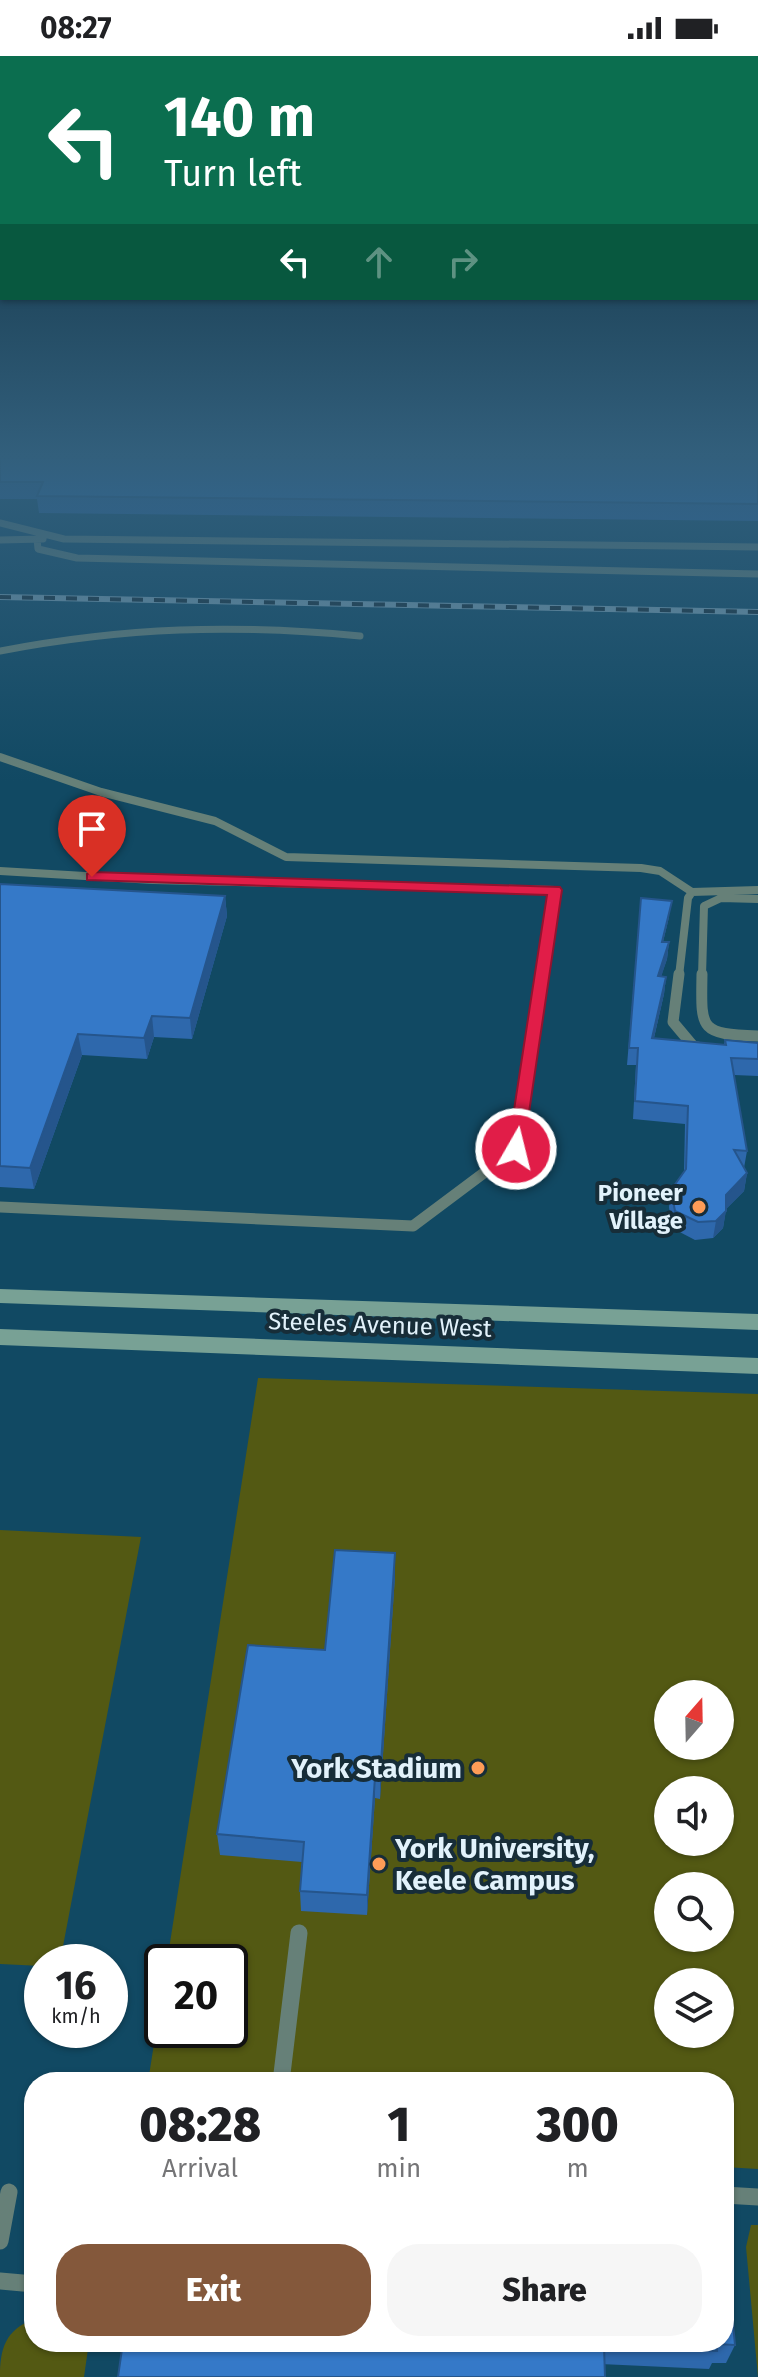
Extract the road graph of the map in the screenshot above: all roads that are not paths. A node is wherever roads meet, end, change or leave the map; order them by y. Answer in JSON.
{"nodes":[{"id":1,"x":431,"y":566,"type":"edge"},
{"id":2,"x":758,"y":574,"type":"edge"},
{"id":3,"x":360,"y":636,"type":"dead end"},
{"id":4,"x":0,"y":651,"type":"edge"},
{"id":5,"x":0,"y":757,"type":"edge"},
{"id":6,"x":0,"y":871,"type":"edge"},
{"id":7,"x":758,"y":890,"type":"edge"},
{"id":8,"x":692,"y":892,"type":"junction"},
{"id":9,"x":758,"y":899,"type":"edge"},
{"id":10,"x":758,"y":1036,"type":"edge"},
{"id":11,"x":715,"y":1049,"type":"edge"},
{"id":12,"x":0,"y":1207,"type":"edge"},
{"id":13,"x":0,"y":1296,"type":"edge"},
{"id":14,"x":758,"y":1322,"type":"edge"},
{"id":15,"x":0,"y":1337,"type":"edge"},
{"id":16,"x":758,"y":1366,"type":"edge"},
{"id":17,"x":299,"y":1933,"type":"dead end"},
{"id":18,"x":282,"y":2072,"type":"edge"},
{"id":19,"x":9,"y":2192,"type":"dead end"},
{"id":20,"x":734,"y":2196,"type":"edge"},
{"id":21,"x":758,"y":2197,"type":"edge"},
{"id":22,"x":0,"y":2241,"type":"edge"},
{"id":23,"x":0,"y":2281,"type":"edge"},
{"id":24,"x":24,"y":2283,"type":"edge"}],
"edges":[{"from":1,"to":2,"type":"lane"},
{"from":3,"to":4,"type":"lane"},
{"from":5,"to":8,"type":"lane"},
{"from":6,"to":12,"type":"lane"},
{"from":7,"to":8,"type":"lane"},
{"from":8,"to":11,"type":"lane"},
{"from":9,"to":10,"type":"lane"},
{"from":13,"to":14,"type":"main road","name":"Steeles Avenue West"},
{"from":15,"to":16,"type":"main road","name":"Steeles Avenue West"},
{"from":17,"to":18,"type":"lane"},
{"from":19,"to":22,"type":"lane"},
{"from":20,"to":21,"type":"lane"},
{"from":23,"to":24,"type":"lane"}]}
